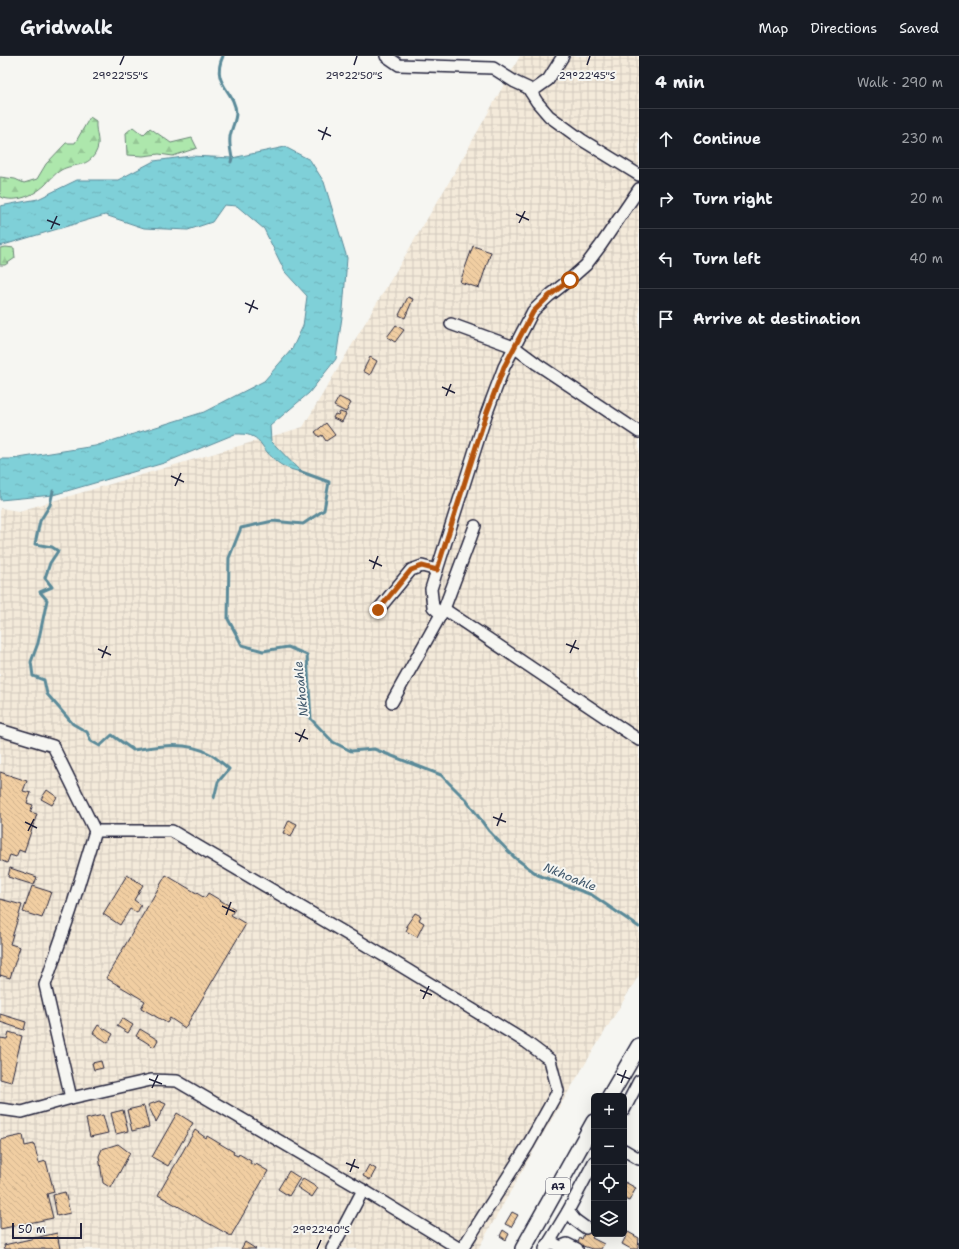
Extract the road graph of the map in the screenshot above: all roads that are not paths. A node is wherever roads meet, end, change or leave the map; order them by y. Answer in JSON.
{"nodes":[{"id":1,"x":386,"y":56,"type":"edge"},
{"id":2,"x":563,"y":56,"type":"edge"},
{"id":3,"x":531,"y":92,"type":"junction"},
{"id":4,"x":639,"y":175,"type":"edge"},
{"id":5,"x":639,"y":189,"type":"edge"},
{"id":6,"x":451,"y":324,"type":"dead end"},
{"id":7,"x":514,"y":347,"type":"junction"},
{"id":8,"x":639,"y":432,"type":"edge"},
{"id":9,"x":475,"y":526,"type":"dead end"},
{"id":10,"x":437,"y":570,"type":"junction"},
{"id":11,"x":378,"y":610,"type":"dead end"},
{"id":12,"x":442,"y":611,"type":"junction"},
{"id":13,"x":392,"y":702,"type":"dead end"},
{"id":14,"x":0,"y":730,"type":"edge"},
{"id":15,"x":639,"y":740,"type":"edge"},
{"id":16,"x":95,"y":831,"type":"junction"},
{"id":17,"x":639,"y":1046,"type":"edge"},
{"id":18,"x":635,"y":1065,"type":"edge"},
{"id":19,"x":639,"y":1081,"type":"edge"},
{"id":20,"x":612,"y":1093,"type":"edge"},
{"id":21,"x":71,"y":1098,"type":"junction"},
{"id":22,"x":627,"y":1104,"type":"edge"},
{"id":23,"x":0,"y":1109,"type":"edge"},
{"id":24,"x":591,"y":1127,"type":"edge"},
{"id":25,"x":627,"y":1152,"type":"edge"},
{"id":26,"x":639,"y":1159,"type":"edge"},
{"id":27,"x":592,"y":1165,"type":"edge"},
{"id":28,"x":363,"y":1190,"type":"junction"},
{"id":29,"x":568,"y":1211,"type":"junction"},
{"id":30,"x":586,"y":1228,"type":"dead end"},
{"id":31,"x":547,"y":1245,"type":"edge"},
{"id":32,"x":332,"y":1249,"type":"edge"},
{"id":33,"x":461,"y":1249,"type":"edge"},
{"id":34,"x":523,"y":1249,"type":"edge"},
{"id":35,"x":577,"y":1249,"type":"edge"}],
"edges":[{"from":1,"to":3,"type":"street"},
{"from":2,"to":3,"type":"street"},
{"from":3,"to":4,"type":"street"},
{"from":5,"to":7,"type":"street"},
{"from":6,"to":7,"type":"street"},
{"from":7,"to":8,"type":"street"},
{"from":7,"to":10,"type":"street"},
{"from":9,"to":12,"type":"street"},
{"from":10,"to":11,"type":"street"},
{"from":10,"to":12,"type":"street"},
{"from":12,"to":13,"type":"street"},
{"from":12,"to":15,"type":"street"},
{"from":14,"to":16,"type":"street"},
{"from":16,"to":21,"type":"street"},
{"from":16,"to":33,"type":"street"},
{"from":17,"to":18,"type":"main road"},
{"from":18,"to":20,"type":"main road"},
{"from":19,"to":22,"type":"street"},
{"from":21,"to":23,"type":"street"},
{"from":21,"to":28,"type":"street"},
{"from":24,"to":34,"type":"main road","number":"A7"},
{"from":25,"to":26,"type":"street"},
{"from":27,"to":29,"type":"street"},
{"from":28,"to":32,"type":"street"},
{"from":28,"to":33,"type":"street"},
{"from":29,"to":30,"type":"street"},
{"from":29,"to":31,"type":"street"},
{"from":31,"to":35,"type":"street"}]}
